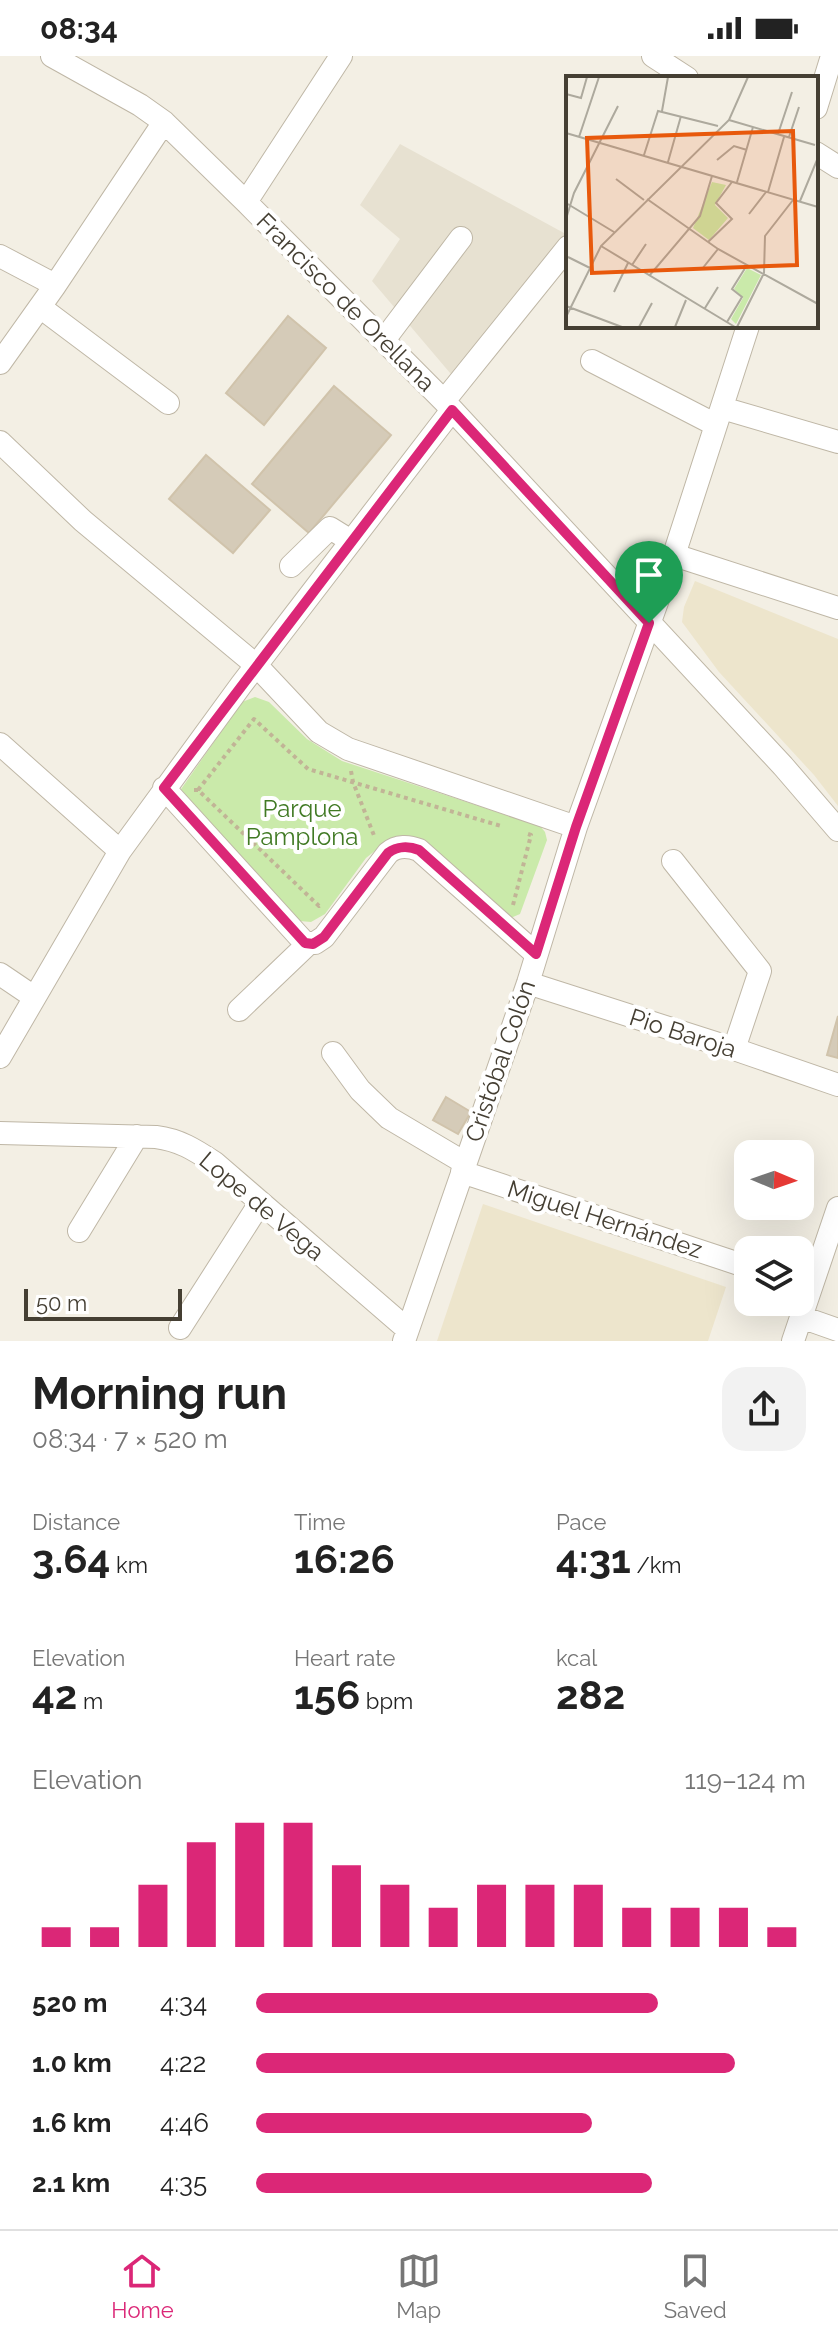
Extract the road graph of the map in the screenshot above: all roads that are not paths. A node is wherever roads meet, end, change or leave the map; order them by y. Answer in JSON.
{"nodes":[{"id":1,"x":52,"y":56,"type":"edge"},
{"id":2,"x":341,"y":56,"type":"edge"},
{"id":3,"x":653,"y":56,"type":"edge"},
{"id":4,"x":832,"y":56,"type":"edge"},
{"id":5,"x":684,"y":76,"type":"edge"},
{"id":6,"x":818,"y":102,"type":"edge"},
{"id":7,"x":164,"y":122,"type":"junction"},
{"id":8,"x":818,"y":154,"type":"edge"},
{"id":9,"x":838,"y":167,"type":"edge"},
{"id":10,"x":246,"y":202,"type":"junction"},
{"id":11,"x":461,"y":238,"type":"dead end"},
{"id":12,"x":566,"y":250,"type":"edge"},
{"id":13,"x":0,"y":256,"type":"edge"},
{"id":14,"x":55,"y":285,"type":"junction"},
{"id":15,"x":40,"y":307,"type":"junction"},
{"id":16,"x":747,"y":328,"type":"edge"},
{"id":17,"x":384,"y":340,"type":"junction"},
{"id":18,"x":592,"y":361,"type":"dead end"},
{"id":19,"x":0,"y":363,"type":"edge"},
{"id":20,"x":168,"y":403,"type":"dead end"},
{"id":21,"x":448,"y":406,"type":"junction"},
{"id":22,"x":719,"y":417,"type":"junction"},
{"id":23,"x":0,"y":442,"type":"edge"},
{"id":24,"x":838,"y":442,"type":"edge"},
{"id":25,"x":351,"y":541,"type":"junction"},
{"id":26,"x":674,"y":555,"type":"junction"},
{"id":27,"x":291,"y":566,"type":"dead end"},
{"id":28,"x":838,"y":608,"type":"edge"},
{"id":29,"x":649,"y":623,"type":"junction"},
{"id":30,"x":256,"y":665,"type":"junction"},
{"id":31,"x":0,"y":744,"type":"edge"},
{"id":32,"x":164,"y":788,"type":"junction"},
{"id":33,"x":576,"y":827,"type":"junction"},
{"id":34,"x":838,"y":830,"type":"edge"},
{"id":35,"x":120,"y":851,"type":"junction"},
{"id":36,"x":673,"y":861,"type":"dead end"},
{"id":37,"x":308,"y":944,"type":"junction"},
{"id":38,"x":536,"y":954,"type":"junction"},
{"id":39,"x":0,"y":974,"type":"edge"},
{"id":40,"x":528,"y":983,"type":"junction"},
{"id":41,"x":34,"y":997,"type":"junction"},
{"id":42,"x":239,"y":1010,"type":"dead end"},
{"id":43,"x":9,"y":1020,"type":"edge"},
{"id":44,"x":734,"y":1049,"type":"junction"},
{"id":45,"x":333,"y":1053,"type":"dead end"},
{"id":46,"x":0,"y":1057,"type":"edge"},
{"id":47,"x":838,"y":1085,"type":"edge"},
{"id":48,"x":0,"y":1133,"type":"edge"},
{"id":49,"x":137,"y":1136,"type":"junction"},
{"id":50,"x":463,"y":1168,"type":"junction"},
{"id":51,"x":260,"y":1203,"type":"junction"},
{"id":52,"x":838,"y":1208,"type":"edge"},
{"id":53,"x":79,"y":1231,"type":"dead end"},
{"id":54,"x":832,"y":1249,"type":"edge"},
{"id":55,"x":734,"y":1262,"type":"edge"},
{"id":56,"x":814,"y":1274,"type":"edge"},
{"id":57,"x":801,"y":1317,"type":"joint"},
{"id":58,"x":180,"y":1328,"type":"dead end"},
{"id":59,"x":838,"y":1330,"type":"edge"},
{"id":60,"x":405,"y":1335,"type":"edge"},
{"id":61,"x":793,"y":1341,"type":"edge"}],
"edges":[{"from":1,"to":7,"type":"street","name":"Francisco de Orellana"},
{"from":2,"to":10,"type":"street"},
{"from":3,"to":5,"type":"street"},
{"from":4,"to":6,"type":"street"},
{"from":7,"to":10,"type":"street","name":"Francisco de Orellana"},
{"from":7,"to":14,"type":"street"},
{"from":8,"to":9,"type":"street"},
{"from":10,"to":17,"type":"street","name":"Francisco de Orellana"},
{"from":11,"to":17,"type":"street"},
{"from":12,"to":21,"type":"street"},
{"from":13,"to":14,"type":"street"},
{"from":14,"to":15,"type":"street"},
{"from":15,"to":19,"type":"street"},
{"from":15,"to":20,"type":"street"},
{"from":16,"to":22,"type":"street","name":"Cristóbal Colón"},
{"from":17,"to":21,"type":"street","name":"Francisco de Orellana"},
{"from":18,"to":22,"type":"street"},
{"from":21,"to":25,"type":"street"},
{"from":21,"to":29,"type":"street","name":"Francisco de Orellana"},
{"from":22,"to":24,"type":"street"},
{"from":22,"to":26,"type":"street","name":"Cristóbal Colón"},
{"from":23,"to":30,"type":"street"},
{"from":25,"to":27,"type":"street"},
{"from":25,"to":30,"type":"street"},
{"from":26,"to":28,"type":"street"},
{"from":26,"to":29,"type":"street","name":"Cristóbal Colón"},
{"from":29,"to":33,"type":"street","name":"Cristóbal Colón"},
{"from":29,"to":34,"type":"street","name":"Francisco de Orellana"},
{"from":30,"to":32,"type":"street"},
{"from":30,"to":33,"type":"street"},
{"from":31,"to":35,"type":"street"},
{"from":32,"to":35,"type":"street"},
{"from":32,"to":37,"type":"street"},
{"from":33,"to":38,"type":"street","name":"Cristóbal Colón"},
{"from":35,"to":41,"type":"street"},
{"from":36,"to":44,"type":"street"},
{"from":37,"to":38,"type":"street"},
{"from":37,"to":42,"type":"street"},
{"from":38,"to":40,"type":"street","name":"Cristóbal Colón"},
{"from":39,"to":41,"type":"street"},
{"from":40,"to":44,"type":"street","name":"Pio Baroja"},
{"from":40,"to":50,"type":"street","name":"Cristóbal Colón"},
{"from":41,"to":43,"type":"street"},
{"from":43,"to":46,"type":"street"},
{"from":44,"to":47,"type":"street","name":"Pio Baroja"},
{"from":45,"to":50,"type":"street","name":"Miguel Hernández"},
{"from":48,"to":49,"type":"street","name":"Lope de Vega"},
{"from":49,"to":51,"type":"street","name":"Lope de Vega"},
{"from":49,"to":53,"type":"street"},
{"from":50,"to":55,"type":"street","name":"Miguel Hernández"},
{"from":50,"to":60,"type":"street","name":"Cristóbal Colón"},
{"from":51,"to":58,"type":"street"},
{"from":51,"to":60,"type":"street","name":"Lope de Vega"},
{"from":52,"to":54,"type":"street"},
{"from":54,"to":56,"type":"street"},
{"from":57,"to":59,"type":"street"},
{"from":57,"to":61,"type":"street"}]}
